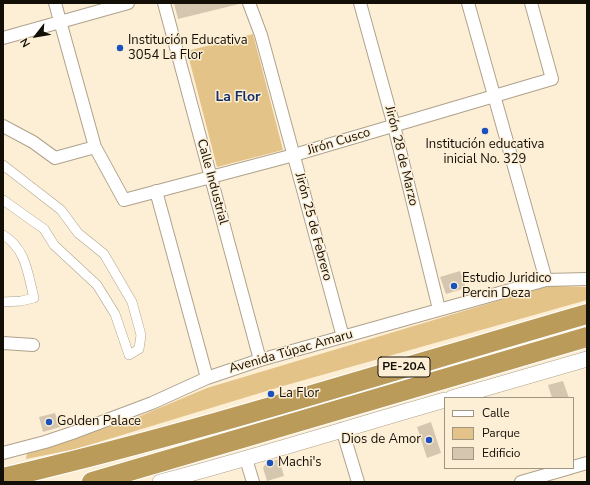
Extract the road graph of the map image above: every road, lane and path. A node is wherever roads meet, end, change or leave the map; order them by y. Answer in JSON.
{"nodes":[{"id":1,"x":55,"y":3,"type":"edge"},
{"id":2,"x":128,"y":3,"type":"edge"},
{"id":3,"x":164,"y":3,"type":"edge"},
{"id":4,"x":249,"y":3,"type":"edge"},
{"id":5,"x":360,"y":3,"type":"edge"},
{"id":6,"x":468,"y":3,"type":"edge"},
{"id":7,"x":532,"y":3,"type":"edge"},
{"id":8,"x":60,"y":22,"type":"junction"},
{"id":9,"x":3,"y":38,"type":"edge"},
{"id":10,"x":494,"y":96,"type":"junction"},
{"id":11,"x":3,"y":126,"type":"edge"},
{"id":12,"x":394,"y":126,"type":"junction"},
{"id":13,"x":95,"y":147,"type":"junction"},
{"id":14,"x":294,"y":155,"type":"junction"},
{"id":15,"x":3,"y":165,"type":"edge"},
{"id":16,"x":211,"y":177,"type":"junction"},
{"id":17,"x":156,"y":191,"type":"junction"},
{"id":18,"x":3,"y":200,"type":"edge"},
{"id":19,"x":3,"y":235,"type":"edge"},
{"id":20,"x":587,"y":279,"type":"edge"},
{"id":21,"x":546,"y":280,"type":"junction"},
{"id":22,"x":3,"y":302,"type":"edge"},
{"id":23,"x":439,"y":309,"type":"junction"},
{"id":24,"x":587,"y":314,"type":"edge"},
{"id":25,"x":343,"y":337,"type":"junction"},
{"id":26,"x":587,"y":337,"type":"edge"},
{"id":27,"x":3,"y":344,"type":"edge"},
{"id":28,"x":33,"y":345,"type":"dead end"},
{"id":29,"x":587,"y":359,"type":"edge"},
{"id":30,"x":260,"y":360,"type":"junction"},
{"id":31,"x":207,"y":378,"type":"junction"},
{"id":32,"x":455,"y":397,"type":"edge"},
{"id":33,"x":444,"y":400,"type":"edge"},
{"id":34,"x":342,"y":429,"type":"junction"},
{"id":35,"x":3,"y":453,"type":"edge"},
{"id":36,"x":246,"y":459,"type":"junction"},
{"id":37,"x":587,"y":463,"type":"edge"},
{"id":38,"x":574,"y":467,"type":"edge"},
{"id":39,"x":566,"y":469,"type":"edge"},
{"id":40,"x":3,"y":478,"type":"edge"},
{"id":41,"x":92,"y":482,"type":"edge"},
{"id":42,"x":160,"y":482,"type":"edge"},
{"id":43,"x":253,"y":482,"type":"edge"},
{"id":44,"x":358,"y":482,"type":"edge"},
{"id":45,"x":521,"y":482,"type":"edge"}],
"edges":[{"from":1,"to":8,"type":"street"},
{"from":2,"to":8,"type":"street"},
{"from":3,"to":16,"type":"street","name":"Calle Industrial"},
{"from":4,"to":14,"type":"street","name":"Jirón 25 de Febrero"},
{"from":5,"to":12,"type":"street","name":"Jirón 28 de Marzo"},
{"from":6,"to":10,"type":"street"},
{"from":7,"to":10,"type":"street","name":"Jirón Cusco"},
{"from":8,"to":9,"type":"street"},
{"from":8,"to":13,"type":"street"},
{"from":10,"to":12,"type":"street","name":"Jirón Cusco"},
{"from":10,"to":21,"type":"street"},
{"from":11,"to":13,"type":"street"},
{"from":12,"to":14,"type":"street","name":"Jirón Cusco"},
{"from":12,"to":23,"type":"street","name":"Jirón 28 de Marzo"},
{"from":13,"to":17,"type":"street","name":"Jirón Cusco"},
{"from":14,"to":16,"type":"street","name":"Jirón Cusco"},
{"from":14,"to":25,"type":"street","name":"Jirón 25 de Febrero"},
{"from":15,"to":18,"type":"street"},
{"from":16,"to":17,"type":"street","name":"Jirón Cusco"},
{"from":16,"to":30,"type":"street","name":"Calle Industrial"},
{"from":17,"to":31,"type":"street"},
{"from":19,"to":22,"type":"street"},
{"from":20,"to":21,"type":"street","name":"Avenida Túpac Amaru"},
{"from":21,"to":23,"type":"street","name":"Avenida Túpac Amaru"},
{"from":23,"to":25,"type":"street","name":"Avenida Túpac Amaru"},
{"from":24,"to":40,"type":"highway","number":"PE-20A"},
{"from":25,"to":30,"type":"street","name":"Avenida Túpac Amaru"},
{"from":26,"to":41,"type":"highway","number":"PE-20A"},
{"from":27,"to":28,"type":"street"},
{"from":29,"to":32,"type":"street"},
{"from":30,"to":31,"type":"street","name":"Avenida Túpac Amaru"},
{"from":31,"to":35,"type":"street","name":"Avenida Túpac Amaru"},
{"from":33,"to":34,"type":"street"},
{"from":34,"to":36,"type":"street"},
{"from":34,"to":44,"type":"street"},
{"from":36,"to":42,"type":"street"},
{"from":36,"to":43,"type":"street"},
{"from":37,"to":38,"type":"street"},
{"from":39,"to":45,"type":"street"}]}
